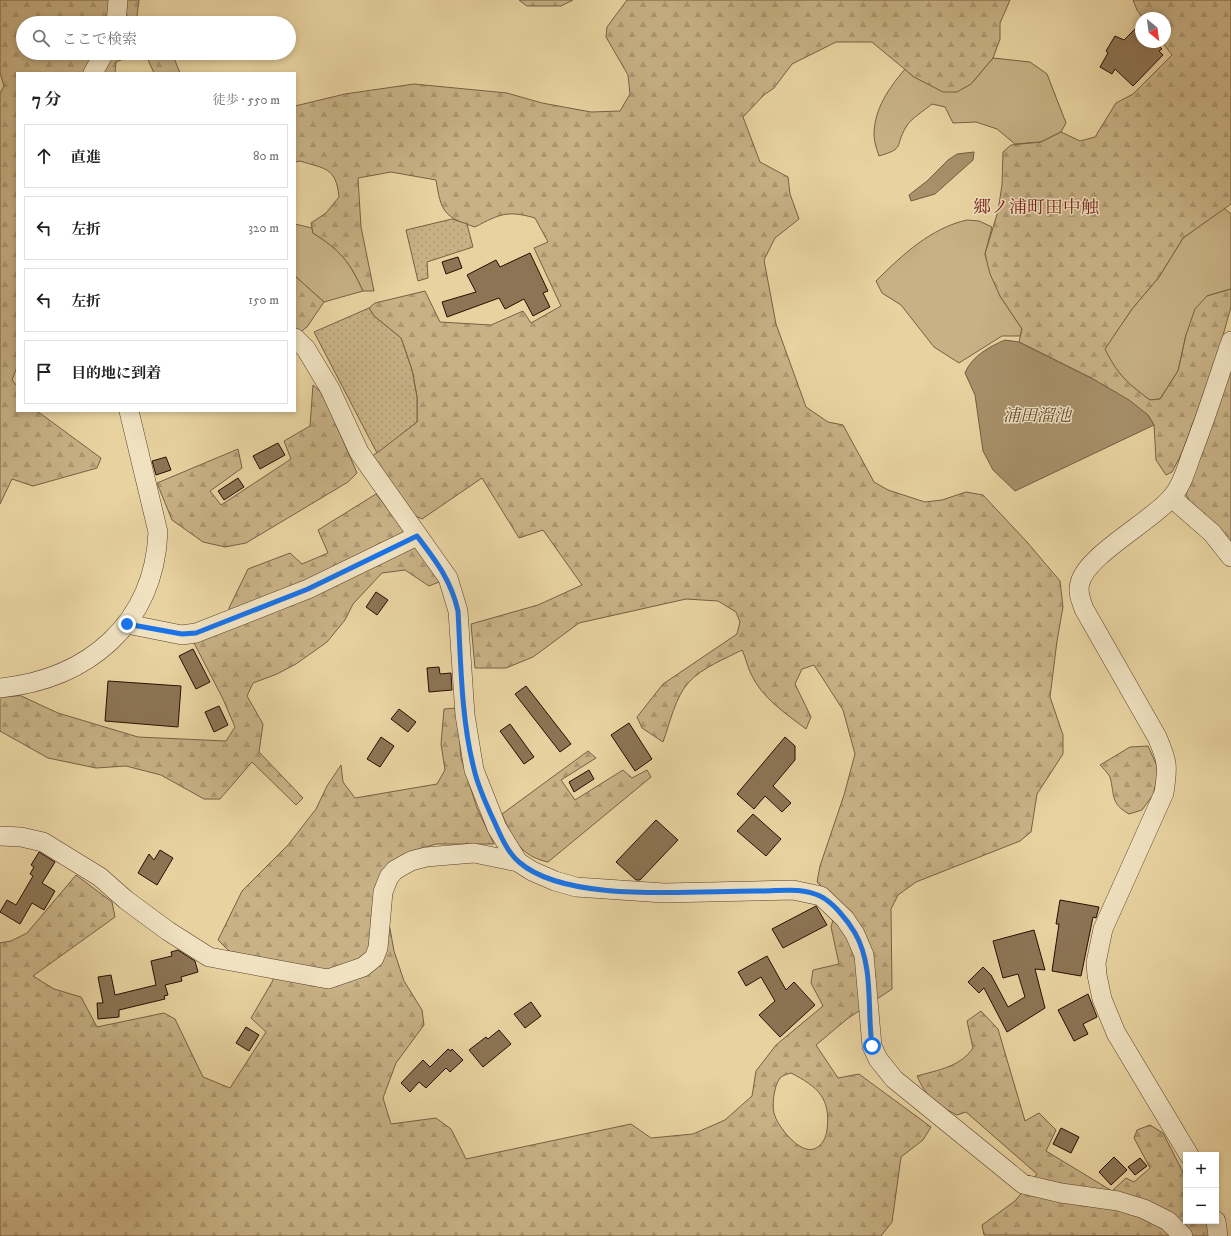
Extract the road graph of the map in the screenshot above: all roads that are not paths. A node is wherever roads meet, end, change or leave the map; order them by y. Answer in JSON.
{"nodes":[{"id":1,"x":118,"y":0,"type":"edge"},
{"id":2,"x":117,"y":16,"type":"edge"},
{"id":3,"x":100,"y":60,"type":"edge"},
{"id":4,"x":94,"y":72,"type":"edge"},
{"id":5,"x":296,"y":339,"type":"edge"},
{"id":6,"x":1231,"y":341,"type":"edge"},
{"id":7,"x":128,"y":412,"type":"edge"},
{"id":8,"x":1172,"y":498,"type":"junction"},
{"id":9,"x":417,"y":536,"type":"junction"},
{"id":10,"x":1231,"y":557,"type":"edge"},
{"id":11,"x":127,"y":624,"type":"junction"},
{"id":12,"x":0,"y":688,"type":"edge"},
{"id":13,"x":0,"y":836,"type":"edge"},
{"id":14,"x":518,"y":862,"type":"junction"},
{"id":15,"x":1187,"y":1152,"type":"edge"},
{"id":16,"x":1216,"y":1224,"type":"edge"},
{"id":17,"x":1183,"y":1236,"type":"edge"},
{"id":18,"x":1218,"y":1236,"type":"edge"}],
"edges":[{"from":1,"to":2,"type":"street"},
{"from":3,"to":4,"type":"street"},
{"from":5,"to":9,"type":"street"},
{"from":6,"to":8,"type":"street"},
{"from":7,"to":11,"type":"street"},
{"from":8,"to":10,"type":"street"},
{"from":8,"to":15,"type":"street"},
{"from":9,"to":11,"type":"street"},
{"from":9,"to":14,"type":"street"},
{"from":11,"to":12,"type":"street"},
{"from":13,"to":14,"type":"street"},
{"from":14,"to":17,"type":"street"},
{"from":16,"to":18,"type":"street"}]}
